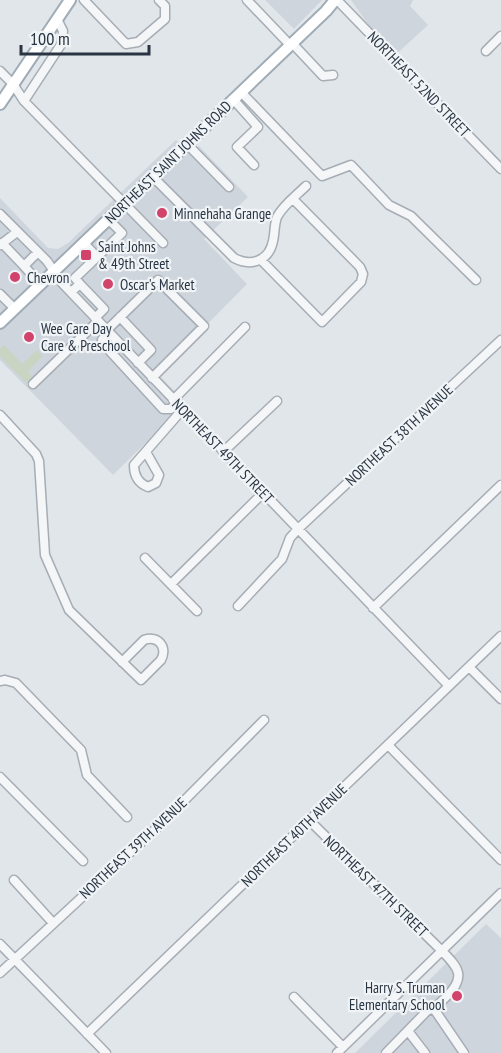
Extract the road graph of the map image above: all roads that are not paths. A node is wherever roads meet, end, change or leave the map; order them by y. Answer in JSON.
{"nodes":[{"id":1,"x":70,"y":0,"type":"edge"},
{"id":2,"x":84,"y":0,"type":"edge"},
{"id":3,"x":159,"y":0,"type":"edge"},
{"id":4,"x":247,"y":0,"type":"edge"},
{"id":5,"x":336,"y":0,"type":"edge"},
{"id":6,"x":57,"y":20,"type":"junction"},
{"id":7,"x":501,"y":36,"type":"edge"},
{"id":8,"x":291,"y":44,"type":"junction"},
{"id":9,"x":486,"y":51,"type":"dead end"},
{"id":10,"x":0,"y":71,"type":"edge"},
{"id":11,"x":333,"y":75,"type":"dead end"},
{"id":12,"x":14,"y":84,"type":"junction"},
{"id":13,"x":237,"y":95,"type":"junction"},
{"id":14,"x":24,"y":101,"type":"junction"},
{"id":15,"x":0,"y":104,"type":"edge"},
{"id":16,"x":187,"y":144,"type":"junction"},
{"id":17,"x":254,"y":165,"type":"dead end"},
{"id":18,"x":501,"y":169,"type":"edge"},
{"id":19,"x":153,"y":177,"type":"junction"},
{"id":20,"x":306,"y":186,"type":"dead end"},
{"id":21,"x":229,"y":187,"type":"dead end"},
{"id":22,"x":293,"y":199,"type":"junction"},
{"id":23,"x":126,"y":203,"type":"junction"},
{"id":24,"x":0,"y":214,"type":"edge"},
{"id":25,"x":109,"y":220,"type":"junction"},
{"id":26,"x":17,"y":232,"type":"junction"},
{"id":27,"x":84,"y":243,"type":"junction"},
{"id":28,"x":163,"y":243,"type":"dead end"},
{"id":29,"x":1,"y":244,"type":"edge"},
{"id":30,"x":38,"y":252,"type":"junction"},
{"id":31,"x":98,"y":256,"type":"junction"},
{"id":32,"x":261,"y":260,"type":"junction"},
{"id":33,"x":24,"y":266,"type":"junction"},
{"id":34,"x":54,"y":272,"type":"junction"},
{"id":35,"x":476,"y":280,"type":"dead end"},
{"id":36,"x":80,"y":284,"type":"junction"},
{"id":37,"x":41,"y":285,"type":"junction"},
{"id":38,"x":71,"y":292,"type":"junction"},
{"id":39,"x":0,"y":294,"type":"edge"},
{"id":40,"x":15,"y":309,"type":"junction"},
{"id":41,"x":120,"y":317,"type":"junction"},
{"id":42,"x":96,"y":319,"type":"junction"},
{"id":43,"x":0,"y":323,"type":"edge"},
{"id":44,"x":245,"y":327,"type":"dead end"},
{"id":45,"x":107,"y":331,"type":"junction"},
{"id":46,"x":501,"y":340,"type":"edge"},
{"id":47,"x":138,"y":363,"type":"junction"},
{"id":48,"x":152,"y":378,"type":"junction"},
{"id":49,"x":33,"y":384,"type":"dead end"},
{"id":50,"x":277,"y":400,"type":"dead end"},
{"id":51,"x":177,"y":404,"type":"junction"},
{"id":52,"x":0,"y":415,"type":"edge"},
{"id":53,"x":146,"y":452,"type":"dead end"},
{"id":54,"x":223,"y":452,"type":"junction"},
{"id":55,"x":501,"y":485,"type":"edge"},
{"id":56,"x":263,"y":493,"type":"junction"},
{"id":57,"x":298,"y":529,"type":"junction"},
{"id":58,"x":145,"y":558,"type":"dead end"},
{"id":59,"x":171,"y":584,"type":"junction"},
{"id":60,"x":238,"y":606,"type":"dead end"},
{"id":61,"x":373,"y":608,"type":"junction"},
{"id":62,"x":196,"y":611,"type":"dead end"},
{"id":63,"x":501,"y":636,"type":"edge"},
{"id":64,"x":122,"y":662,"type":"junction"},
{"id":65,"x":469,"y":667,"type":"junction"},
{"id":66,"x":0,"y":681,"type":"edge"},
{"id":67,"x":449,"y":686,"type":"junction"},
{"id":68,"x":501,"y":699,"type":"edge"},
{"id":69,"x":264,"y":720,"type":"dead end"},
{"id":70,"x":388,"y":745,"type":"junction"},
{"id":71,"x":0,"y":777,"type":"edge"},
{"id":72,"x":127,"y":817,"type":"dead end"},
{"id":73,"x":310,"y":820,"type":"junction"},
{"id":74,"x":501,"y":860,"type":"edge"},
{"id":75,"x":82,"y":861,"type":"dead end"},
{"id":76,"x":14,"y":879,"type":"dead end"},
{"id":77,"x":501,"y":892,"type":"edge"},
{"id":78,"x":53,"y":923,"type":"junction"},
{"id":79,"x":0,"y":944,"type":"edge"},
{"id":80,"x":442,"y":951,"type":"junction"},
{"id":81,"x":14,"y":959,"type":"junction"},
{"id":82,"x":0,"y":973,"type":"edge"},
{"id":83,"x":294,"y":997,"type":"dead end"},
{"id":84,"x":434,"y":1009,"type":"junction"},
{"id":85,"x":408,"y":1031,"type":"junction"},
{"id":86,"x":87,"y":1034,"type":"junction"},
{"id":87,"x":340,"y":1050,"type":"edge"},
{"id":88,"x":388,"y":1052,"type":"edge"},
{"id":89,"x":106,"y":1053,"type":"edge"},
{"id":90,"x":425,"y":1053,"type":"edge"},
{"id":91,"x":464,"y":1053,"type":"edge"}],
"edges":[{"from":1,"to":6,"type":"main road"},
{"from":2,"to":3,"type":"street"},
{"from":4,"to":8,"type":"street"},
{"from":5,"to":8,"type":"main road","name":"NORTHEAST SAINT JOHNS ROAD"},
{"from":5,"to":18,"type":"street","name":"NORTHEAST 52ND STREET"},
{"from":6,"to":12,"type":"main road"},
{"from":6,"to":14,"type":"street"},
{"from":7,"to":9,"type":"street"},
{"from":8,"to":11,"type":"street"},
{"from":8,"to":13,"type":"main road","name":"NORTHEAST SAINT JOHNS ROAD"},
{"from":10,"to":12,"type":"street"},
{"from":12,"to":14,"type":"street"},
{"from":12,"to":15,"type":"main road"},
{"from":13,"to":16,"type":"main road","name":"NORTHEAST SAINT JOHNS ROAD"},
{"from":13,"to":17,"type":"street"},
{"from":13,"to":35,"type":"street"},
{"from":14,"to":23,"type":"street"},
{"from":16,"to":19,"type":"main road","name":"NORTHEAST SAINT JOHNS ROAD"},
{"from":16,"to":21,"type":"street"},
{"from":19,"to":23,"type":"main road","name":"NORTHEAST SAINT JOHNS ROAD"},
{"from":19,"to":32,"type":"street"},
{"from":20,"to":22,"type":"street"},
{"from":22,"to":32,"type":"street"},
{"from":22,"to":32,"type":"street"},
{"from":23,"to":25,"type":"main road","name":"NORTHEAST SAINT JOHNS ROAD"},
{"from":23,"to":28,"type":"street"},
{"from":24,"to":26,"type":"street","name":"NORTHEAST 49TH STREET"},
{"from":25,"to":27,"type":"main road","name":"NORTHEAST SAINT JOHNS ROAD"},
{"from":25,"to":31,"type":"street"},
{"from":26,"to":29,"type":"street"},
{"from":26,"to":30,"type":"street","name":"NORTHEAST 49TH STREET"},
{"from":27,"to":31,"type":"street"},
{"from":27,"to":34,"type":"main road","name":"NORTHEAST SAINT JOHNS ROAD"},
{"from":29,"to":33,"type":"street"},
{"from":30,"to":33,"type":"street"},
{"from":30,"to":34,"type":"street","name":"NORTHEAST 49TH STREET"},
{"from":31,"to":36,"type":"street"},
{"from":33,"to":37,"type":"street"},
{"from":34,"to":37,"type":"main road","name":"NORTHEAST SAINT JOHNS ROAD"},
{"from":34,"to":38,"type":"street","name":"NORTHEAST 49TH STREET"},
{"from":36,"to":38,"type":"street"},
{"from":36,"to":42,"type":"street"},
{"from":37,"to":40,"type":"main road","name":"NORTHEAST SAINT JOHNS ROAD"},
{"from":38,"to":42,"type":"street","name":"NORTHEAST 49TH STREET"},
{"from":39,"to":40,"type":"street"},
{"from":40,"to":43,"type":"main road","name":"NORTHEAST SAINT JOHNS ROAD"},
{"from":41,"to":45,"type":"street"},
{"from":41,"to":47,"type":"street"},
{"from":41,"to":48,"type":"street"},
{"from":42,"to":45,"type":"street","name":"NORTHEAST 49TH STREET"},
{"from":42,"to":49,"type":"street"},
{"from":44,"to":51,"type":"street"},
{"from":45,"to":47,"type":"street","name":"NORTHEAST 49TH STREET"},
{"from":45,"to":51,"type":"street"},
{"from":46,"to":57,"type":"street","name":"NORTHEAST 38TH AVENUE"},
{"from":47,"to":48,"type":"street","name":"NORTHEAST 49TH STREET"},
{"from":48,"to":51,"type":"street","name":"NORTHEAST 49TH STREET"},
{"from":50,"to":54,"type":"street"},
{"from":51,"to":53,"type":"street"},
{"from":51,"to":54,"type":"street","name":"NORTHEAST 49TH STREET"},
{"from":52,"to":64,"type":"street"},
{"from":54,"to":56,"type":"street","name":"NORTHEAST 49TH STREET"},
{"from":55,"to":61,"type":"street"},
{"from":56,"to":57,"type":"street","name":"NORTHEAST 49TH STREET"},
{"from":56,"to":59,"type":"street"},
{"from":57,"to":60,"type":"street","name":"NORTHEAST 38TH AVENUE"},
{"from":57,"to":61,"type":"street","name":"NORTHEAST 49TH STREET"},
{"from":58,"to":59,"type":"street"},
{"from":59,"to":62,"type":"street"},
{"from":61,"to":67,"type":"street","name":"NORTHEAST 49TH STREET"},
{"from":63,"to":65,"type":"street","name":"NORTHEAST 40TH AVENUE"},
{"from":64,"to":64,"type":"street"},
{"from":65,"to":67,"type":"street","name":"NORTHEAST 40TH AVENUE"},
{"from":65,"to":68,"type":"street"},
{"from":66,"to":72,"type":"street"},
{"from":67,"to":70,"type":"street","name":"NORTHEAST 40TH AVENUE"},
{"from":69,"to":78,"type":"street","name":"NORTHEAST 39TH AVENUE"},
{"from":70,"to":73,"type":"street","name":"NORTHEAST 40TH AVENUE"},
{"from":70,"to":74,"type":"street"},
{"from":71,"to":75,"type":"street"},
{"from":73,"to":80,"type":"street","name":"NORTHEAST 47TH STREET"},
{"from":73,"to":86,"type":"street","name":"NORTHEAST 40TH AVENUE"},
{"from":76,"to":78,"type":"street"},
{"from":77,"to":80,"type":"street"},
{"from":78,"to":81,"type":"street","name":"NORTHEAST 39TH AVENUE"},
{"from":79,"to":81,"type":"street"},
{"from":80,"to":84,"type":"street","name":"NORTHEAST 47TH STREET"},
{"from":80,"to":87,"type":"street"},
{"from":81,"to":82,"type":"street","name":"NORTHEAST 39TH AVENUE"},
{"from":81,"to":86,"type":"street"},
{"from":83,"to":87,"type":"street"},
{"from":84,"to":85,"type":"street"},
{"from":84,"to":91,"type":"street"},
{"from":85,"to":88,"type":"street"},
{"from":85,"to":90,"type":"street"},
{"from":86,"to":89,"type":"street"}]}
